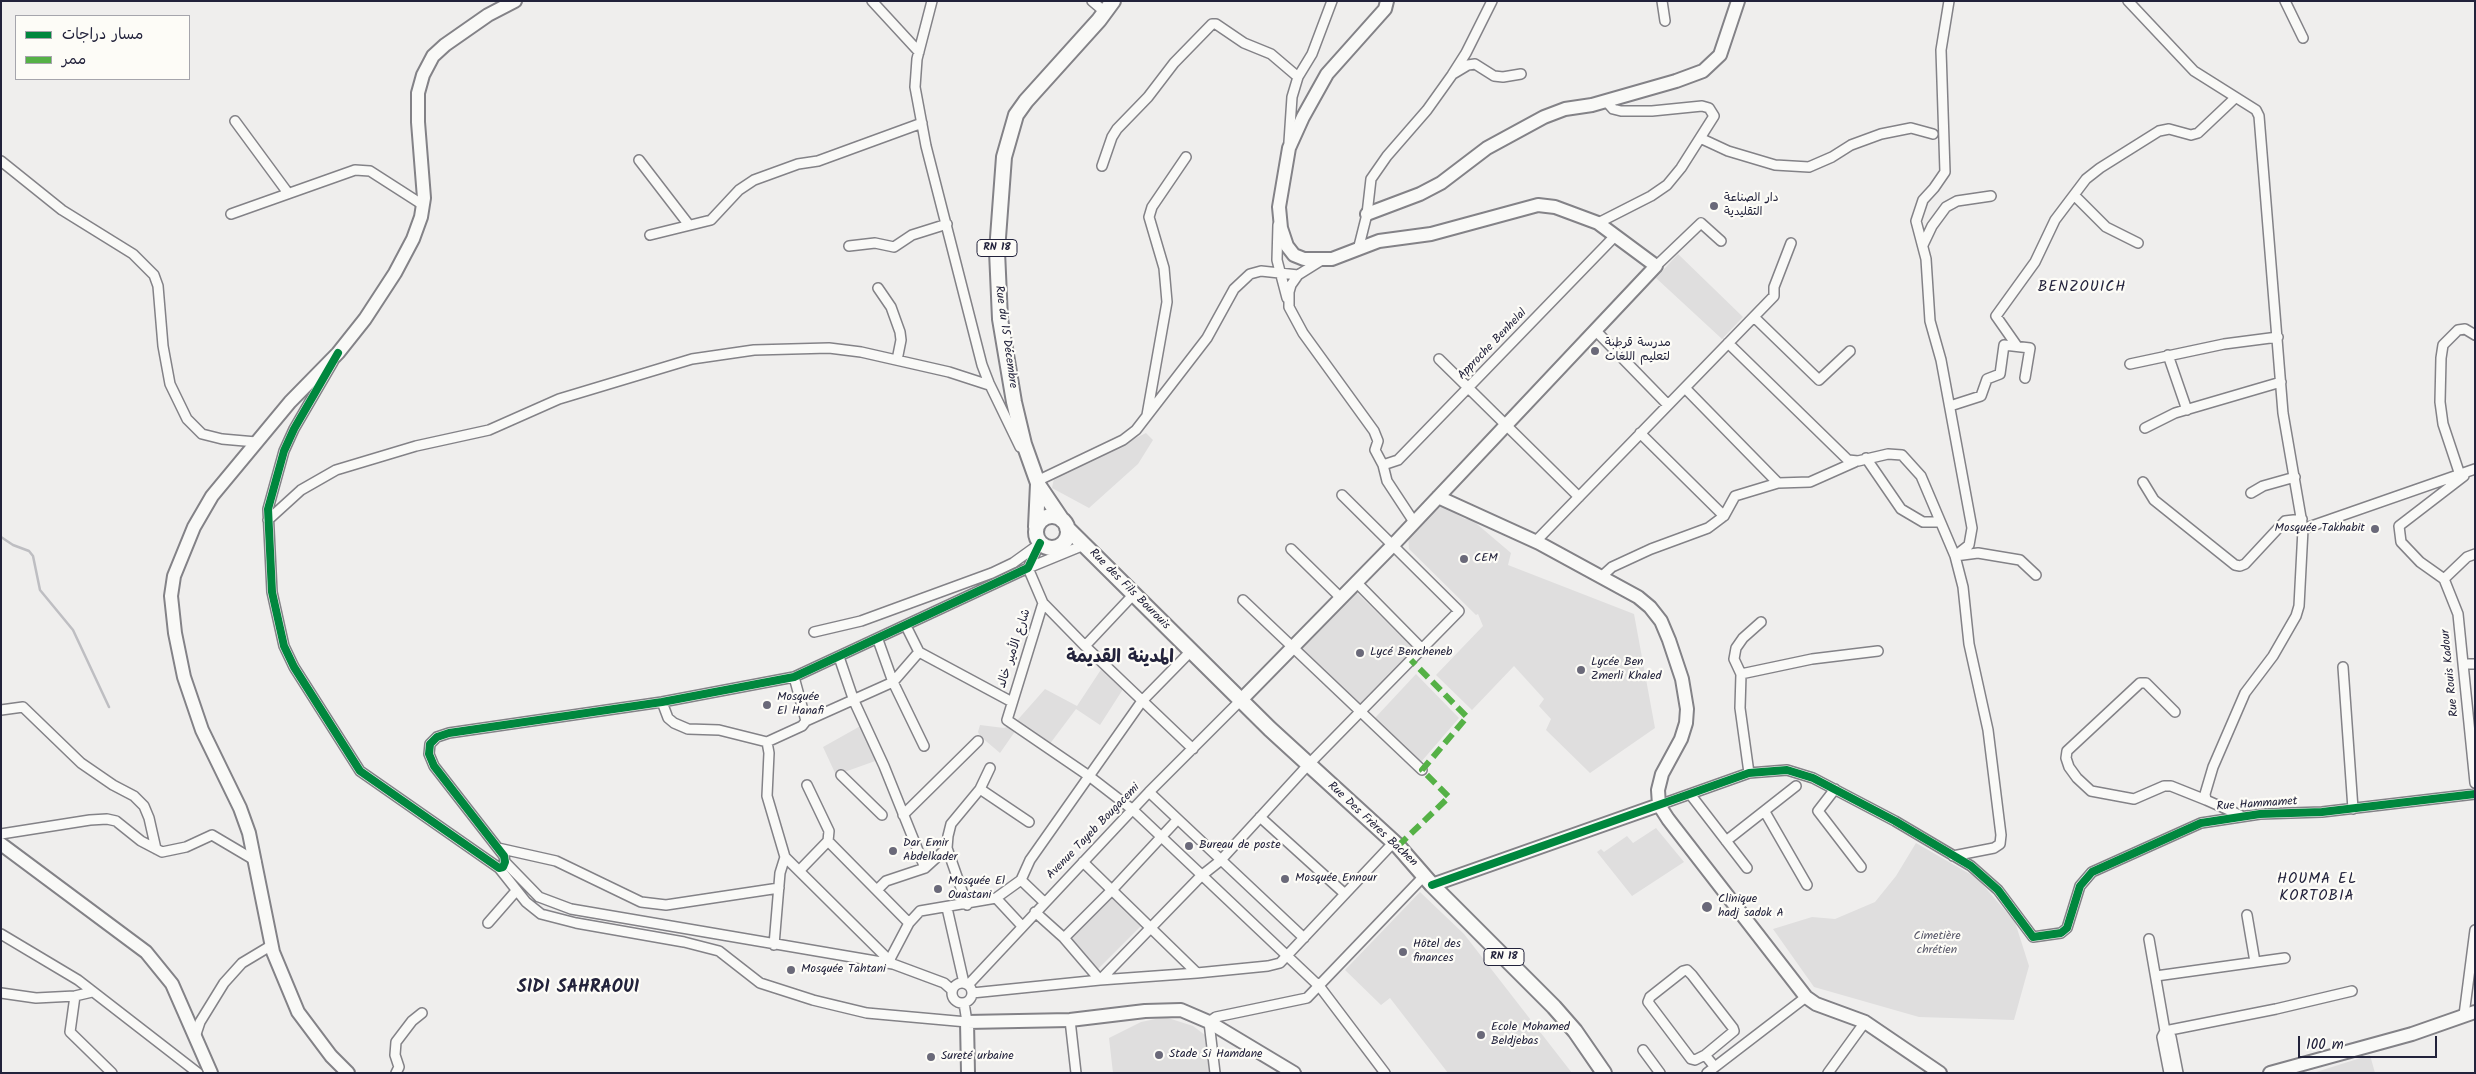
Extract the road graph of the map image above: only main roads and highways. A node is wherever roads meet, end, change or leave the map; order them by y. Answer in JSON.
{"nodes":[{"id":1,"x":1109,"y":6,"type":"edge"},
{"id":2,"x":1038,"y":481,"type":"junction"},
{"id":3,"x":1065,"y":524,"type":"junction"},
{"id":4,"x":1036,"y":527,"type":"junction"},
{"id":5,"x":1191,"y":651,"type":"joint"},
{"id":6,"x":1604,"y":1073,"type":"edge"}],
"edges":[{"from":1,"to":2,"type":"main road","name":"Rue du 15 Décembre","number":"RN 18"},
{"from":2,"to":3,"type":"main road","name":"Rue du 15 Décembre","number":"RN 18"},
{"from":2,"to":4,"type":"main road"},
{"from":3,"to":4,"type":"main road"},
{"from":3,"to":4,"type":"main road"},
{"from":3,"to":5,"type":"main road","name":"Rue des Fils Bourouis","number":"RN 18"},
{"from":5,"to":6,"type":"main road","name":"Rue Des Frères Bachen","number":"RN 18"}]}
